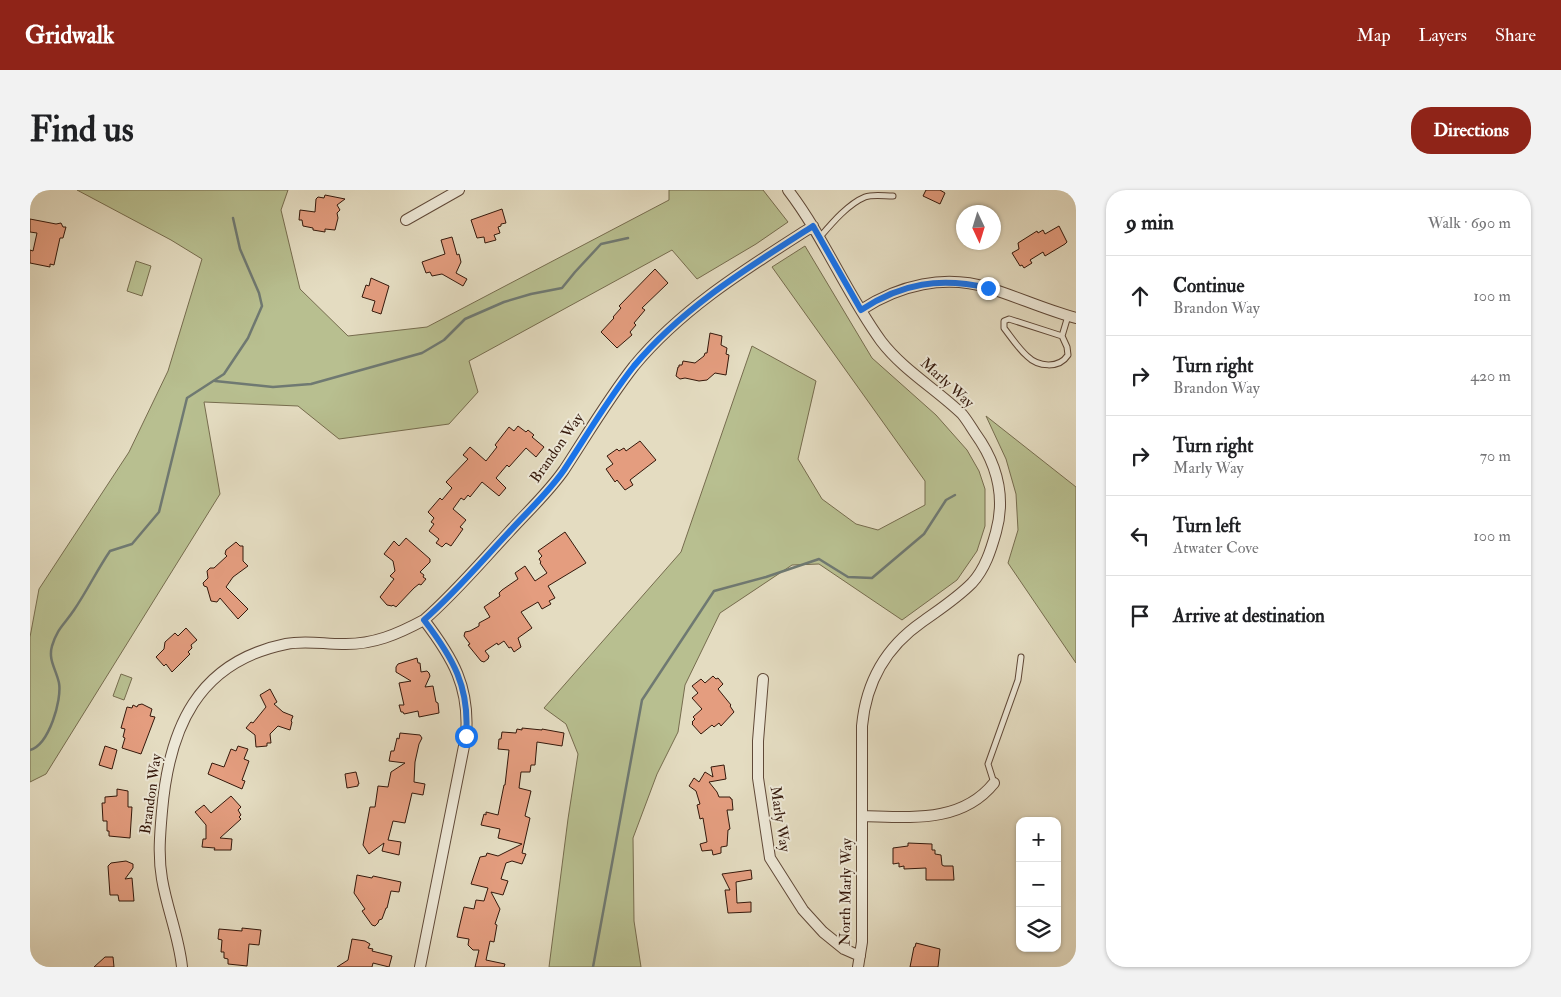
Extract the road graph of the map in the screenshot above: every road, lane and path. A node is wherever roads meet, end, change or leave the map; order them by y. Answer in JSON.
{"nodes":[{"id":1,"x":459,"y":190,"type":"edge"},
{"id":2,"x":788,"y":190,"type":"edge"},
{"id":3,"x":893,"y":196,"type":"dead end"},
{"id":4,"x":406,"y":220,"type":"dead end"},
{"id":5,"x":813,"y":226,"type":"junction"},
{"id":6,"x":820,"y":237,"type":"junction"},
{"id":7,"x":861,"y":310,"type":"junction"},
{"id":8,"x":1072,"y":317,"type":"edge"},
{"id":9,"x":1062,"y":336,"type":"junction"},
{"id":10,"x":424,"y":620,"type":"junction"},
{"id":11,"x":1021,"y":657,"type":"dead end"},
{"id":12,"x":763,"y":679,"type":"dead end"},
{"id":13,"x":994,"y":783,"type":"joint"},
{"id":14,"x":862,"y":816,"type":"junction"},
{"id":15,"x":860,"y":956,"type":"junction"},
{"id":16,"x":182,"y":967,"type":"edge"},
{"id":17,"x":420,"y":967,"type":"edge"},
{"id":18,"x":858,"y":967,"type":"edge"}],
"edges":[{"from":1,"to":4,"type":"street"},
{"from":2,"to":5,"type":"street","name":"Marly Way"},
{"from":3,"to":6,"type":"lane"},
{"from":5,"to":6,"type":"street","name":"Marly Way"},
{"from":5,"to":10,"type":"street","name":"Brandon Way"},
{"from":6,"to":7,"type":"street","name":"Marly Way"},
{"from":7,"to":8,"type":"street"},
{"from":7,"to":14,"type":"street","name":"Marly Way"},
{"from":8,"to":9,"type":"lane"},
{"from":9,"to":9,"type":"lane"},
{"from":10,"to":16,"type":"street","name":"Brandon Way"},
{"from":10,"to":17,"type":"street"},
{"from":11,"to":13,"type":"lane"},
{"from":12,"to":15,"type":"street","name":"Marly Way"},
{"from":13,"to":14,"type":"street"},
{"from":14,"to":15,"type":"street","name":"North Marly Way"},
{"from":15,"to":18,"type":"street","name":"North Marly Way"}]}
